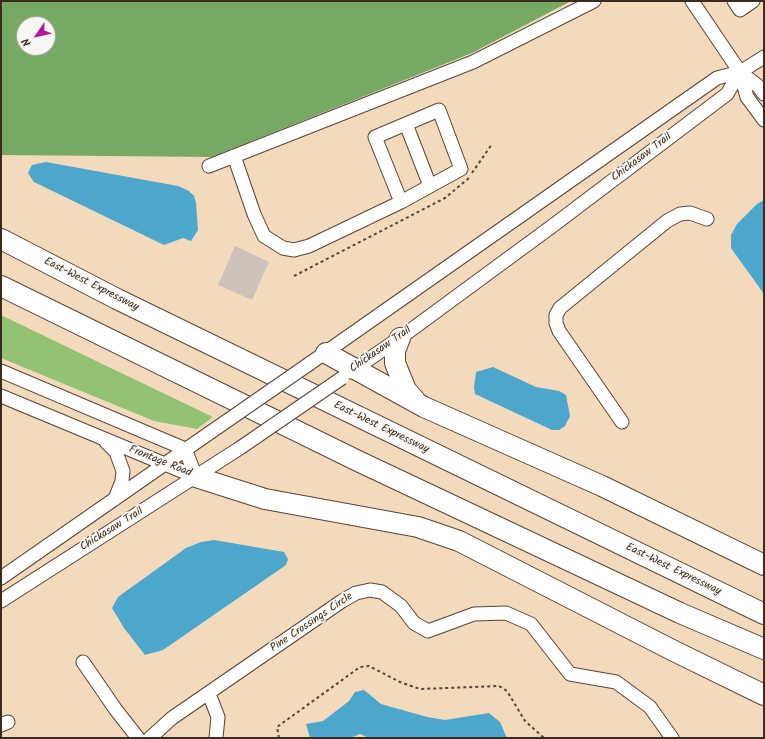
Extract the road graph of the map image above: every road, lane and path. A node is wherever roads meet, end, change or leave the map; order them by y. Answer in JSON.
{"nodes":[{"id":1,"x":594,"y":1,"type":"edge"},
{"id":2,"x":734,"y":1,"type":"edge"},
{"id":3,"x":754,"y":1,"type":"edge"},
{"id":4,"x":695,"y":3,"type":"edge"},
{"id":5,"x":764,"y":57,"type":"edge"},
{"id":6,"x":740,"y":72,"type":"junction"},
{"id":7,"x":764,"y":94,"type":"edge"},
{"id":8,"x":764,"y":120,"type":"edge"},
{"id":9,"x":406,"y":124,"type":"junction"},
{"id":10,"x":492,"y":144,"type":"dead end"},
{"id":11,"x":234,"y":156,"type":"junction"},
{"id":12,"x":209,"y":166,"type":"dead end"},
{"id":13,"x":430,"y":186,"type":"junction"},
{"id":14,"x":401,"y":202,"type":"junction"},
{"id":15,"x":707,"y":219,"type":"dead end"},
{"id":16,"x":1,"y":239,"type":"edge"},
{"id":17,"x":294,"y":276,"type":"dead end"},
{"id":18,"x":1,"y":286,"type":"edge"},
{"id":19,"x":400,"y":338,"type":"junction"},
{"id":20,"x":326,"y":353,"type":"junction"},
{"id":21,"x":1,"y":371,"type":"edge"},
{"id":22,"x":348,"y":374,"type":"junction"},
{"id":23,"x":1,"y":396,"type":"edge"},
{"id":24,"x":418,"y":403,"type":"junction"},
{"id":25,"x":622,"y":422,"type":"dead end"},
{"id":26,"x":104,"y":440,"type":"junction"},
{"id":27,"x":185,"y":449,"type":"junction"},
{"id":28,"x":166,"y":463,"type":"junction"},
{"id":29,"x":196,"y":477,"type":"junction"},
{"id":30,"x":115,"y":499,"type":"junction"},
{"id":31,"x":764,"y":565,"type":"edge"},
{"id":32,"x":1,"y":578,"type":"edge"},
{"id":33,"x":1,"y":601,"type":"edge"},
{"id":34,"x":764,"y":614,"type":"edge"},
{"id":35,"x":744,"y":640,"type":"junction"},
{"id":36,"x":764,"y":649,"type":"edge"},
{"id":37,"x":764,"y":656,"type":"edge"},
{"id":38,"x":83,"y":662,"type":"dead end"},
{"id":39,"x":209,"y":694,"type":"junction"},
{"id":40,"x":764,"y":695,"type":"edge"},
{"id":41,"x":138,"y":738,"type":"edge"},
{"id":42,"x":150,"y":738,"type":"edge"},
{"id":43,"x":216,"y":738,"type":"edge"},
{"id":44,"x":279,"y":738,"type":"edge"},
{"id":45,"x":544,"y":738,"type":"edge"},
{"id":46,"x":672,"y":738,"type":"edge"}],
"edges":[{"from":1,"to":11,"type":"street"},
{"from":2,"to":3,"type":"street"},
{"from":4,"to":6,"type":"street"},
{"from":5,"to":6,"type":"street","name":"Chickasaw Trail"},
{"from":6,"to":7,"type":"street"},
{"from":6,"to":8,"type":"street"},
{"from":6,"to":19,"type":"street","name":"Chickasaw Trail"},
{"from":6,"to":20,"type":"street","name":"Chickasaw Trail"},
{"from":9,"to":13,"type":"street"},
{"from":9,"to":13,"type":"street"},
{"from":9,"to":14,"type":"street"},
{"from":10,"to":17,"type":"path"},
{"from":11,"to":12,"type":"street"},
{"from":11,"to":14,"type":"street"},
{"from":13,"to":14,"type":"street"},
{"from":15,"to":25,"type":"street"},
{"from":16,"to":34,"type":"highway","name":"East-West Expressway"},
{"from":18,"to":35,"type":"highway"},
{"from":19,"to":22,"type":"street","name":"Chickasaw Trail"},
{"from":19,"to":24,"type":"highway"},
{"from":20,"to":22,"type":"highway"},
{"from":20,"to":27,"type":"street","name":"Chickasaw Trail","bridge":true},
{"from":21,"to":27,"type":"street","name":"Frontage Road"},
{"from":22,"to":24,"type":"highway"},
{"from":22,"to":29,"type":"street","name":"Chickasaw Trail","bridge":true},
{"from":23,"to":26,"type":"street","name":"Frontage Road"},
{"from":24,"to":31,"type":"highway"},
{"from":26,"to":28,"type":"street","name":"Frontage Road"},
{"from":26,"to":30,"type":"street"},
{"from":27,"to":28,"type":"street","name":"Chickasaw Trail"},
{"from":27,"to":29,"type":"street","name":"Frontage Road"},
{"from":28,"to":29,"type":"street","name":"Frontage Road"},
{"from":28,"to":30,"type":"street","name":"Chickasaw Trail"},
{"from":29,"to":33,"type":"street","name":"Chickasaw Trail"},
{"from":29,"to":40,"type":"highway"},
{"from":30,"to":32,"type":"street","name":"Chickasaw Trail"},
{"from":35,"to":36,"type":"highway"},
{"from":35,"to":37,"type":"highway"},
{"from":38,"to":41,"type":"street"},
{"from":39,"to":42,"type":"street","name":"Pine Crossings Circle"},
{"from":39,"to":43,"type":"street"},
{"from":39,"to":46,"type":"street","name":"Pine Crossings Circle"},
{"from":44,"to":45,"type":"path"}]}
